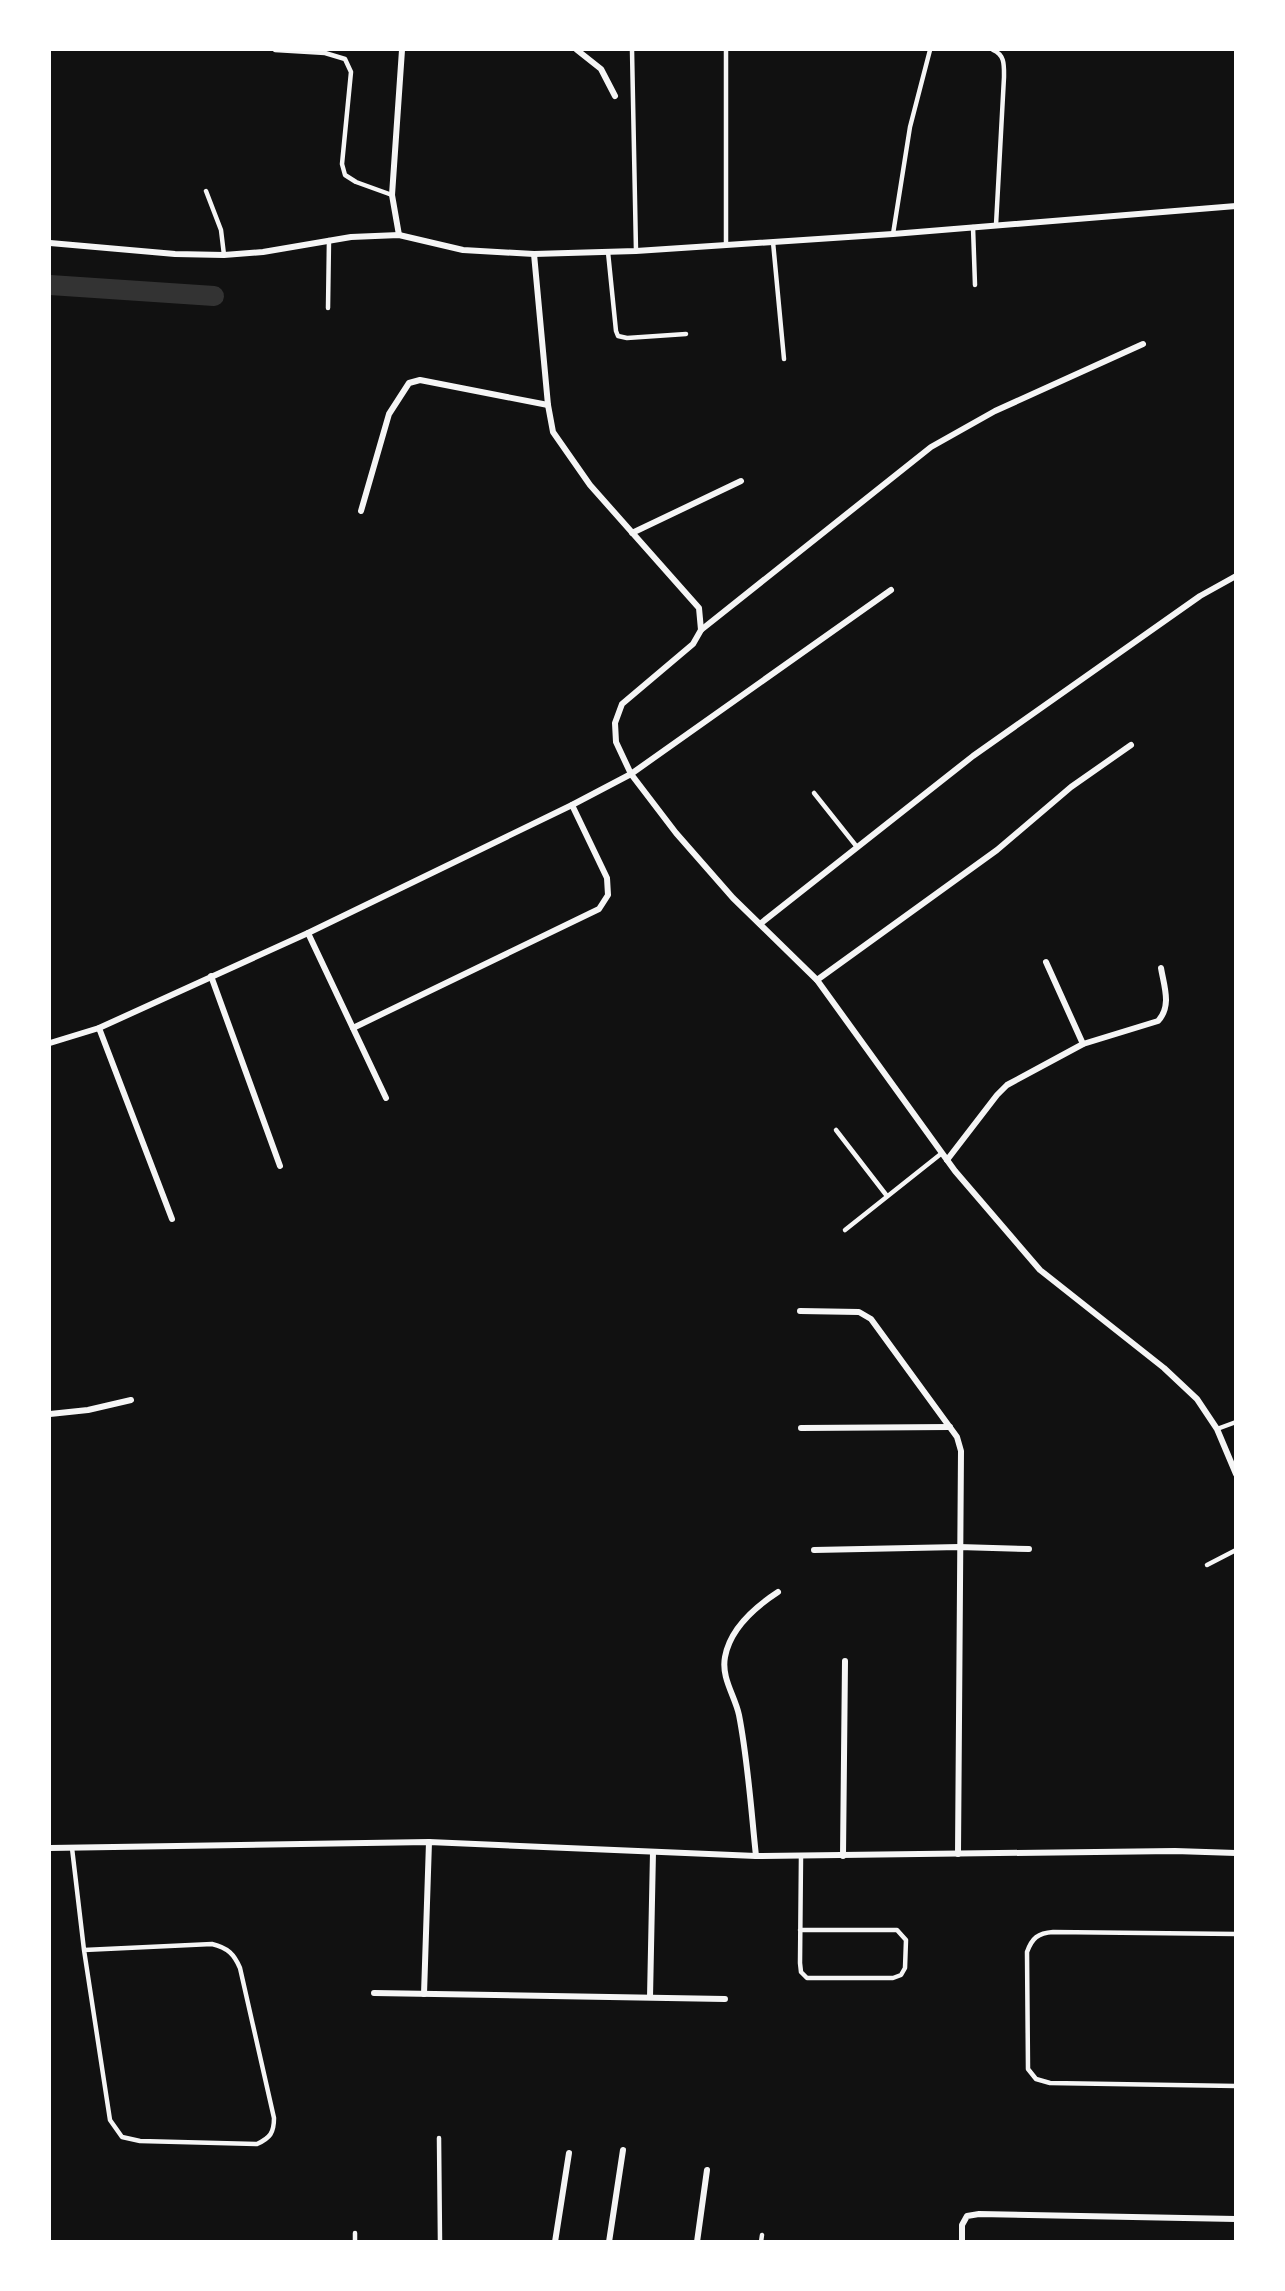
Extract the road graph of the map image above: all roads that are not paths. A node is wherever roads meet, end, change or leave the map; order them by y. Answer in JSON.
{"nodes":[{"id":1,"x":275,"y":50,"type":"edge"},
{"id":2,"x":402,"y":50,"type":"edge"},
{"id":3,"x":577,"y":50,"type":"edge"},
{"id":4,"x":632,"y":50,"type":"edge"},
{"id":5,"x":726,"y":50,"type":"edge"},
{"id":6,"x":930,"y":50,"type":"edge"},
{"id":7,"x":993,"y":50,"type":"edge"},
{"id":8,"x":615,"y":96,"type":"dead end"},
{"id":9,"x":206,"y":191,"type":"dead end"},
{"id":10,"x":392,"y":195,"type":"junction"},
{"id":11,"x":1236,"y":206,"type":"edge"},
{"id":12,"x":996,"y":225,"type":"junction"},
{"id":13,"x":973,"y":227,"type":"junction"},
{"id":14,"x":893,"y":234,"type":"junction"},
{"id":15,"x":399,"y":235,"type":"junction"},
{"id":16,"x":329,"y":240,"type":"junction"},
{"id":17,"x":772,"y":242,"type":"junction"},
{"id":18,"x":50,"y":243,"type":"edge"},
{"id":19,"x":726,"y":245,"type":"junction"},
{"id":20,"x":636,"y":251,"type":"junction"},
{"id":21,"x":608,"y":252,"type":"junction"},
{"id":22,"x":534,"y":254,"type":"junction"},
{"id":23,"x":224,"y":255,"type":"junction"},
{"id":24,"x":975,"y":285,"type":"dead end"},
{"id":25,"x":328,"y":308,"type":"dead end"},
{"id":26,"x":686,"y":334,"type":"dead end"},
{"id":27,"x":1143,"y":344,"type":"dead end"},
{"id":28,"x":784,"y":359,"type":"dead end"},
{"id":29,"x":548,"y":405,"type":"junction"},
{"id":30,"x":741,"y":480,"type":"dead end"},
{"id":31,"x":361,"y":511,"type":"dead end"},
{"id":32,"x":632,"y":533,"type":"junction"},
{"id":33,"x":1236,"y":576,"type":"edge"},
{"id":34,"x":891,"y":590,"type":"dead end"},
{"id":35,"x":701,"y":630,"type":"junction"},
{"id":36,"x":1131,"y":745,"type":"dead end"},
{"id":37,"x":631,"y":774,"type":"junction"},
{"id":38,"x":814,"y":793,"type":"dead end"},
{"id":39,"x":572,"y":805,"type":"junction"},
{"id":40,"x":858,"y":847,"type":"junction"},
{"id":41,"x":759,"y":924,"type":"junction"},
{"id":42,"x":308,"y":933,"type":"junction"},
{"id":43,"x":1046,"y":962,"type":"dead end"},
{"id":44,"x":1161,"y":968,"type":"dead end"},
{"id":45,"x":211,"y":976,"type":"junction"},
{"id":46,"x":817,"y":980,"type":"junction"},
{"id":47,"x":99,"y":1028,"type":"junction"},
{"id":48,"x":353,"y":1028,"type":"junction"},
{"id":49,"x":50,"y":1043,"type":"edge"},
{"id":50,"x":1083,"y":1044,"type":"junction"},
{"id":51,"x":386,"y":1098,"type":"dead end"},
{"id":52,"x":836,"y":1130,"type":"dead end"},
{"id":53,"x":942,"y":1153,"type":"junction"},
{"id":54,"x":947,"y":1160,"type":"junction"},
{"id":55,"x":280,"y":1166,"type":"dead end"},
{"id":56,"x":887,"y":1196,"type":"junction"},
{"id":57,"x":172,"y":1220,"type":"dead end"},
{"id":58,"x":845,"y":1230,"type":"dead end"},
{"id":59,"x":801,"y":1311,"type":"dead end"},
{"id":60,"x":131,"y":1400,"type":"dead end"},
{"id":61,"x":50,"y":1414,"type":"edge"},
{"id":62,"x":1236,"y":1422,"type":"edge"},
{"id":63,"x":950,"y":1427,"type":"junction"},
{"id":64,"x":801,"y":1428,"type":"dead end"},
{"id":65,"x":1217,"y":1429,"type":"junction"},
{"id":66,"x":1236,"y":1474,"type":"edge"},
{"id":67,"x":960,"y":1547,"type":"junction"},
{"id":68,"x":1029,"y":1549,"type":"dead end"},
{"id":69,"x":814,"y":1550,"type":"dead end"},
{"id":70,"x":1236,"y":1550,"type":"edge"},
{"id":71,"x":1207,"y":1565,"type":"dead end"},
{"id":72,"x":778,"y":1592,"type":"dead end"},
{"id":73,"x":844,"y":1661,"type":"dead end"},
{"id":74,"x":429,"y":1842,"type":"junction"},
{"id":75,"x":50,"y":1848,"type":"edge"},
{"id":76,"x":72,"y":1848,"type":"junction"},
{"id":77,"x":653,"y":1852,"type":"junction"},
{"id":78,"x":1236,"y":1853,"type":"edge"},
{"id":79,"x":958,"y":1854,"type":"junction"},
{"id":80,"x":756,"y":1856,"type":"junction"},
{"id":81,"x":801,"y":1856,"type":"junction"},
{"id":82,"x":843,"y":1856,"type":"junction"},
{"id":83,"x":800,"y":1930,"type":"junction"},
{"id":84,"x":1236,"y":1934,"type":"edge"},
{"id":85,"x":84,"y":1950,"type":"junction"},
{"id":86,"x":374,"y":1994,"type":"dead end"},
{"id":87,"x":424,"y":1994,"type":"junction"},
{"id":88,"x":650,"y":1997,"type":"junction"},
{"id":89,"x":725,"y":1999,"type":"dead end"},
{"id":90,"x":1236,"y":2086,"type":"edge"},
{"id":91,"x":439,"y":2138,"type":"dead end"},
{"id":92,"x":623,"y":2150,"type":"dead end"},
{"id":93,"x":568,"y":2154,"type":"dead end"},
{"id":94,"x":707,"y":2170,"type":"dead end"},
{"id":95,"x":1236,"y":2219,"type":"edge"},
{"id":96,"x":355,"y":2233,"type":"dead end"},
{"id":97,"x":762,"y":2235,"type":"dead end"},
{"id":98,"x":355,"y":2241,"type":"edge"},
{"id":99,"x":440,"y":2241,"type":"edge"},
{"id":100,"x":555,"y":2241,"type":"edge"},
{"id":101,"x":609,"y":2241,"type":"edge"},
{"id":102,"x":697,"y":2241,"type":"edge"},
{"id":103,"x":761,"y":2241,"type":"edge"},
{"id":104,"x":962,"y":2241,"type":"edge"}],
"edges":[{"from":1,"to":10,"type":"lane"},
{"from":2,"to":10,"type":"street"},
{"from":3,"to":8,"type":"street"},
{"from":4,"to":20,"type":"lane"},
{"from":5,"to":19,"type":"lane"},
{"from":6,"to":14,"type":"lane"},
{"from":7,"to":12,"type":"lane"},
{"from":9,"to":23,"type":"lane"},
{"from":10,"to":15,"type":"street"},
{"from":11,"to":12,"type":"street"},
{"from":12,"to":13,"type":"street"},
{"from":13,"to":14,"type":"street"},
{"from":13,"to":24,"type":"lane"},
{"from":14,"to":17,"type":"street"},
{"from":15,"to":16,"type":"street"},
{"from":15,"to":22,"type":"street"},
{"from":16,"to":23,"type":"street"},
{"from":16,"to":25,"type":"lane"},
{"from":17,"to":19,"type":"street"},
{"from":17,"to":28,"type":"lane"},
{"from":18,"to":23,"type":"street"},
{"from":19,"to":20,"type":"street"},
{"from":20,"to":21,"type":"street"},
{"from":21,"to":22,"type":"street"},
{"from":21,"to":26,"type":"lane"},
{"from":22,"to":29,"type":"street"},
{"from":27,"to":35,"type":"street"},
{"from":29,"to":31,"type":"street"},
{"from":29,"to":32,"type":"street"},
{"from":30,"to":32,"type":"street"},
{"from":32,"to":35,"type":"street"},
{"from":33,"to":40,"type":"street"},
{"from":34,"to":37,"type":"street"},
{"from":35,"to":37,"type":"street"},
{"from":36,"to":46,"type":"street"},
{"from":37,"to":39,"type":"street"},
{"from":37,"to":41,"type":"street"},
{"from":38,"to":40,"type":"lane"},
{"from":39,"to":42,"type":"street"},
{"from":39,"to":48,"type":"street"},
{"from":40,"to":41,"type":"street"},
{"from":41,"to":46,"type":"street"},
{"from":42,"to":45,"type":"street"},
{"from":42,"to":48,"type":"street"},
{"from":43,"to":50,"type":"street"},
{"from":44,"to":50,"type":"street"},
{"from":45,"to":47,"type":"street"},
{"from":45,"to":55,"type":"street"},
{"from":46,"to":53,"type":"street"},
{"from":47,"to":49,"type":"street"},
{"from":47,"to":57,"type":"street"},
{"from":48,"to":51,"type":"street"},
{"from":50,"to":54,"type":"street"},
{"from":52,"to":56,"type":"lane"},
{"from":53,"to":54,"type":"street"},
{"from":53,"to":56,"type":"lane"},
{"from":54,"to":65,"type":"street"},
{"from":56,"to":58,"type":"lane"},
{"from":59,"to":63,"type":"street"},
{"from":60,"to":61,"type":"street"},
{"from":62,"to":65,"type":"lane"},
{"from":63,"to":64,"type":"street"},
{"from":63,"to":67,"type":"street"},
{"from":65,"to":66,"type":"street"},
{"from":67,"to":68,"type":"street"},
{"from":67,"to":69,"type":"street"},
{"from":67,"to":79,"type":"street"},
{"from":70,"to":71,"type":"lane"},
{"from":72,"to":80,"type":"street"},
{"from":73,"to":82,"type":"street"},
{"from":74,"to":76,"type":"street"},
{"from":74,"to":77,"type":"street"},
{"from":74,"to":87,"type":"street"},
{"from":75,"to":76,"type":"street"},
{"from":76,"to":85,"type":"lane"},
{"from":77,"to":80,"type":"street"},
{"from":77,"to":88,"type":"street"},
{"from":78,"to":79,"type":"street"},
{"from":79,"to":82,"type":"street"},
{"from":80,"to":81,"type":"street"},
{"from":81,"to":82,"type":"street"},
{"from":81,"to":83,"type":"lane"},
{"from":83,"to":83,"type":"lane"},
{"from":84,"to":90,"type":"lane"},
{"from":85,"to":85,"type":"lane"},
{"from":86,"to":87,"type":"street"},
{"from":87,"to":88,"type":"street"},
{"from":88,"to":89,"type":"street"},
{"from":91,"to":99,"type":"lane"},
{"from":92,"to":101,"type":"street"},
{"from":93,"to":100,"type":"street"},
{"from":94,"to":102,"type":"street"},
{"from":95,"to":104,"type":"street"},
{"from":96,"to":98,"type":"lane"},
{"from":97,"to":103,"type":"lane"}]}
